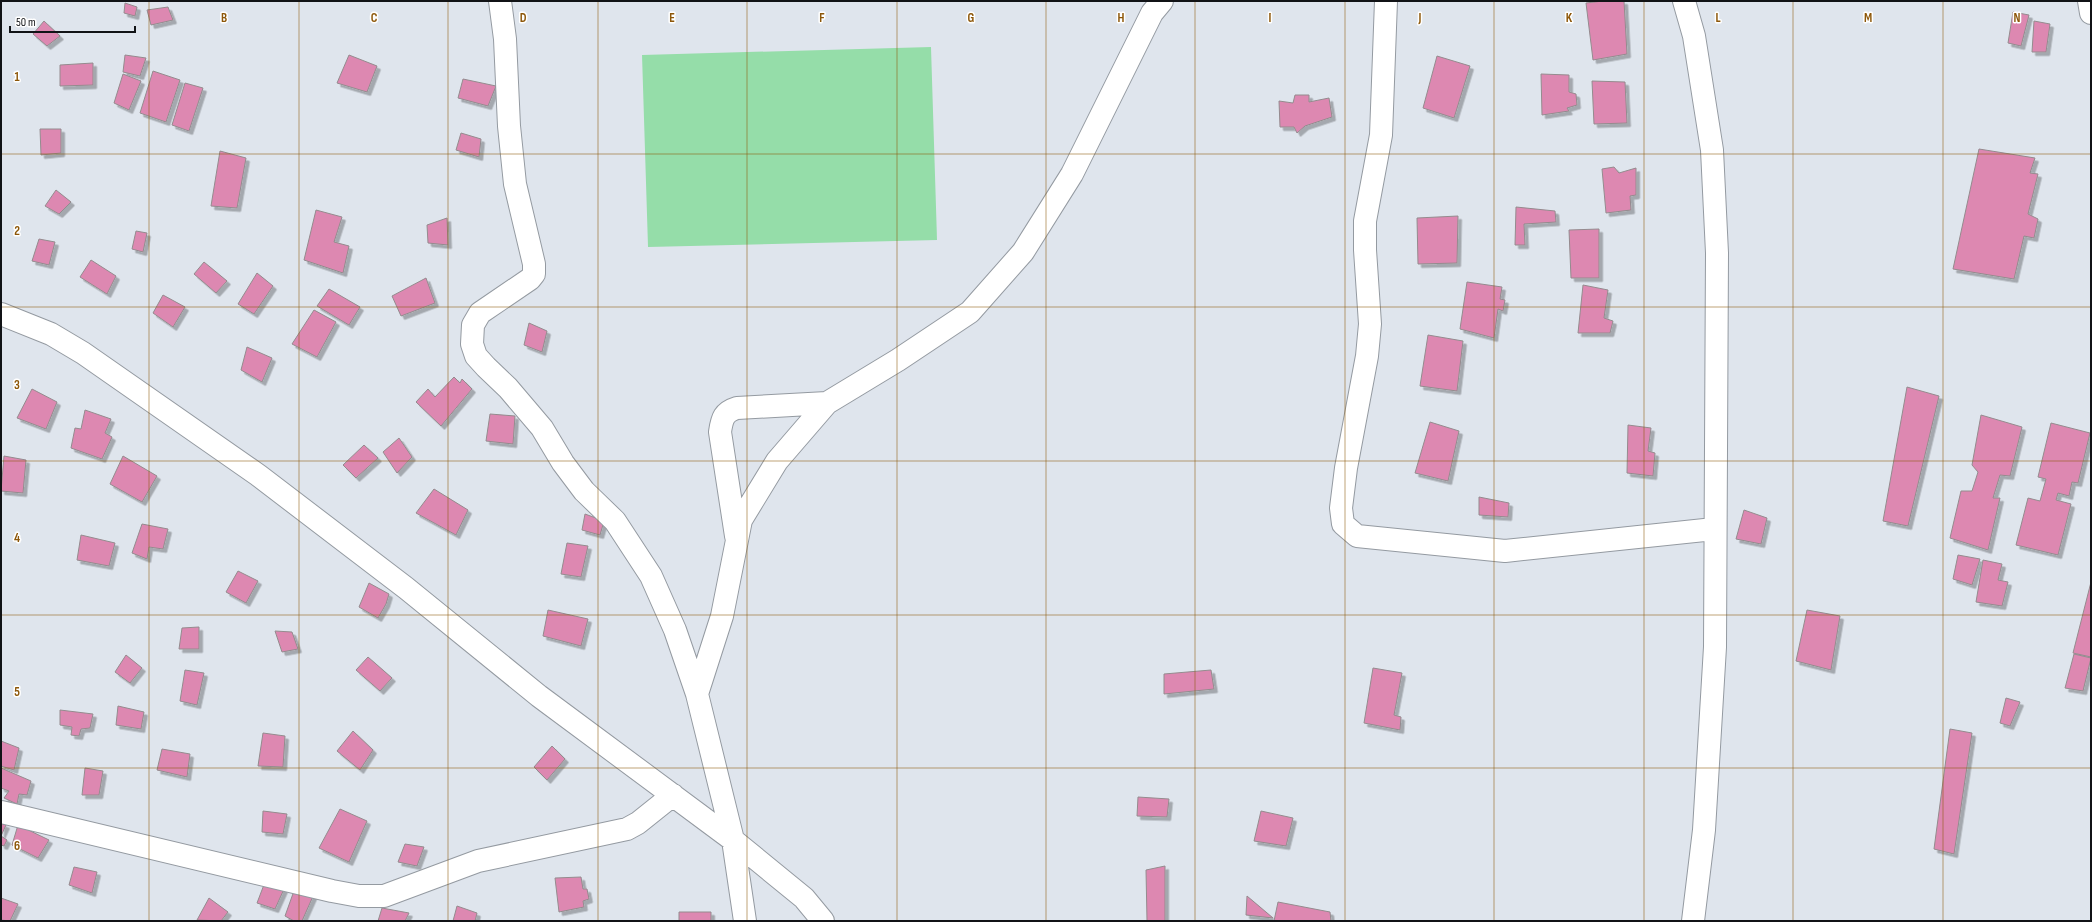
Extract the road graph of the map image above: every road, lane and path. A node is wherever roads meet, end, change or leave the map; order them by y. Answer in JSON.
{"nodes":[{"id":1,"x":500,"y":1,"type":"edge"},
{"id":2,"x":1162,"y":1,"type":"edge"},
{"id":3,"x":1386,"y":1,"type":"edge"},
{"id":4,"x":1684,"y":1,"type":"edge"},
{"id":5,"x":2089,"y":1,"type":"edge"},
{"id":6,"x":2091,"y":13,"type":"edge"},
{"id":7,"x":1,"y":314,"type":"edge"},
{"id":8,"x":827,"y":403,"type":"junction"},
{"id":9,"x":1714,"y":529,"type":"junction"},
{"id":10,"x":736,"y":537,"type":"junction"},
{"id":11,"x":697,"y":694,"type":"junction"},
{"id":12,"x":673,"y":795,"type":"junction"},
{"id":13,"x":1,"y":812,"type":"edge"},
{"id":14,"x":733,"y":840,"type":"junction"},
{"id":15,"x":745,"y":921,"type":"edge"},
{"id":16,"x":823,"y":921,"type":"edge"},
{"id":17,"x":1693,"y":921,"type":"edge"}],
"edges":[{"from":1,"to":11,"type":"street"},
{"from":2,"to":8,"type":"street"},
{"from":3,"to":9,"type":"street"},
{"from":4,"to":9,"type":"street"},
{"from":5,"to":6,"type":"street"},
{"from":7,"to":12,"type":"street"},
{"from":8,"to":10,"type":"street"},
{"from":8,"to":10,"type":"street"},
{"from":9,"to":17,"type":"street"},
{"from":10,"to":11,"type":"street"},
{"from":11,"to":14,"type":"street"},
{"from":12,"to":13,"type":"street"},
{"from":12,"to":14,"type":"street"},
{"from":14,"to":15,"type":"street"},
{"from":14,"to":16,"type":"street"}]}
